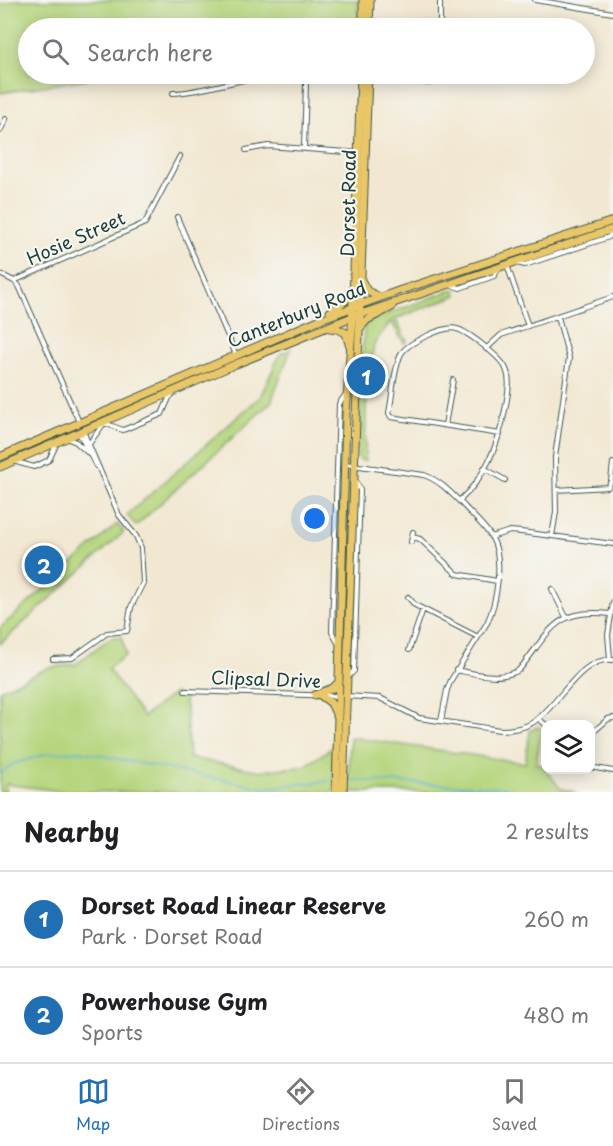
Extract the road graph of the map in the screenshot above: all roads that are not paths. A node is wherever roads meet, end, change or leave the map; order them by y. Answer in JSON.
{"nodes":[{"id":1,"x":363,"y":0,"type":"edge"},
{"id":2,"x":370,"y":0,"type":"edge"},
{"id":3,"x":440,"y":0,"type":"edge"},
{"id":4,"x":535,"y":0,"type":"edge"},
{"id":5,"x":566,"y":2,"type":"edge"},
{"id":6,"x":613,"y":13,"type":"edge"},
{"id":7,"x":363,"y":18,"type":"edge"},
{"id":8,"x":369,"y":18,"type":"edge"},
{"id":9,"x":440,"y":18,"type":"edge"},
{"id":10,"x":231,"y":84,"type":"edge"},
{"id":11,"x":306,"y":84,"type":"edge"},
{"id":12,"x":364,"y":84,"type":"edge"},
{"id":13,"x":173,"y":93,"type":"dead end"},
{"id":14,"x":6,"y":119,"type":"dead end"},
{"id":15,"x":0,"y":131,"type":"edge"},
{"id":16,"x":304,"y":148,"type":"junction"},
{"id":17,"x":246,"y":150,"type":"dead end"},
{"id":18,"x":362,"y":153,"type":"junction"},
{"id":19,"x":180,"y":156,"type":"dead end"},
{"id":20,"x":177,"y":217,"type":"dead end"},
{"id":21,"x":613,"y":220,"type":"edge"},
{"id":22,"x":613,"y":230,"type":"edge"},
{"id":23,"x":611,"y":236,"type":"edge"},
{"id":24,"x":504,"y":256,"type":"junction"},
{"id":25,"x":515,"y":262,"type":"junction"},
{"id":26,"x":507,"y":265,"type":"junction"},
{"id":27,"x":501,"y":270,"type":"junction"},
{"id":28,"x":0,"y":274,"type":"edge"},
{"id":29,"x":14,"y":281,"type":"junction"},
{"id":30,"x":362,"y":282,"type":"junction"},
{"id":31,"x":450,"y":285,"type":"junction"},
{"id":32,"x":352,"y":288,"type":"junction"},
{"id":33,"x":412,"y":296,"type":"junction"},
{"id":34,"x":380,"y":297,"type":"junction"},
{"id":35,"x":613,"y":297,"type":"edge"},
{"id":36,"x":361,"y":304,"type":"junction"},
{"id":37,"x":352,"y":307,"type":"junction"},
{"id":38,"x":360,"y":314,"type":"junction"},
{"id":39,"x":558,"y":316,"type":"junction"},
{"id":40,"x":352,"y":317,"type":"junction"},
{"id":41,"x":321,"y":319,"type":"junction"},
{"id":42,"x":528,"y":326,"type":"junction"},
{"id":43,"x":326,"y":328,"type":"junction"},
{"id":44,"x":360,"y":328,"type":"junction"},
{"id":45,"x":350,"y":346,"type":"junction"},
{"id":46,"x":486,"y":349,"type":"junction"},
{"id":47,"x":237,"y":355,"type":"junction"},
{"id":48,"x":186,"y":377,"type":"junction"},
{"id":49,"x":453,"y":380,"type":"dead end"},
{"id":50,"x":189,"y":385,"type":"junction"},
{"id":51,"x":178,"y":390,"type":"junction"},
{"id":52,"x":347,"y":394,"type":"junction"},
{"id":53,"x":79,"y":423,"type":"junction"},
{"id":54,"x":104,"y":423,"type":"junction"},
{"id":55,"x":445,"y":425,"type":"junction"},
{"id":56,"x":81,"y":432,"type":"junction"},
{"id":57,"x":500,"y":434,"type":"junction"},
{"id":58,"x":66,"y":438,"type":"junction"},
{"id":59,"x":58,"y":442,"type":"junction"},
{"id":60,"x":89,"y":445,"type":"junction"},
{"id":61,"x":89,"y":455,"type":"junction"},
{"id":62,"x":0,"y":457,"type":"edge"},
{"id":63,"x":12,"y":461,"type":"junction"},
{"id":64,"x":613,"y":463,"type":"edge"},
{"id":65,"x":345,"y":464,"type":"junction"},
{"id":66,"x":354,"y":464,"type":"junction"},
{"id":67,"x":0,"y":467,"type":"edge"},
{"id":68,"x":97,"y":467,"type":"junction"},
{"id":69,"x":484,"y":468,"type":"junction"},
{"id":70,"x":505,"y":480,"type":"dead end"},
{"id":71,"x":556,"y":490,"type":"junction"},
{"id":72,"x":459,"y":501,"type":"junction"},
{"id":73,"x":344,"y":527,"type":"junction"},
{"id":74,"x":335,"y":535,"type":"junction"},
{"id":75,"x":552,"y":536,"type":"junction"},
{"id":76,"x":412,"y":537,"type":"dead end"},
{"id":77,"x":491,"y":537,"type":"junction"},
{"id":78,"x":613,"y":544,"type":"edge"},
{"id":79,"x":496,"y":581,"type":"junction"},
{"id":80,"x":552,"y":590,"type":"dead end"},
{"id":81,"x":408,"y":597,"type":"dead end"},
{"id":82,"x":613,"y":602,"type":"edge"},
{"id":83,"x":423,"y":609,"type":"junction"},
{"id":84,"x":610,"y":614,"type":"junction"},
{"id":85,"x":566,"y":617,"type":"junction"},
{"id":86,"x":477,"y":638,"type":"junction"},
{"id":87,"x":340,"y":646,"type":"junction"},
{"id":88,"x":409,"y":650,"type":"dead end"},
{"id":89,"x":53,"y":659,"type":"dead end"},
{"id":90,"x":612,"y":660,"type":"edge"},
{"id":91,"x":456,"y":670,"type":"junction"},
{"id":92,"x":343,"y":680,"type":"junction"},
{"id":93,"x":185,"y":691,"type":"dead end"},
{"id":94,"x":317,"y":695,"type":"junction"},
{"id":95,"x":343,"y":696,"type":"junction"},
{"id":96,"x":613,"y":718,"type":"edge"},
{"id":97,"x":338,"y":719,"type":"junction"},
{"id":98,"x":539,"y":719,"type":"joint"},
{"id":99,"x":441,"y":722,"type":"junction"},
{"id":100,"x":595,"y":731,"type":"edge"},
{"id":101,"x":595,"y":768,"type":"edge"},
{"id":102,"x":613,"y":771,"type":"edge"},
{"id":103,"x":336,"y":792,"type":"edge"},
{"id":104,"x":343,"y":792,"type":"edge"}],
"edges":[{"from":1,"to":7,"type":"main road"},
{"from":2,"to":8,"type":"main road"},
{"from":3,"to":9,"type":"street"},
{"from":4,"to":5,"type":"street"},
{"from":5,"to":6,"type":"street"},
{"from":10,"to":13,"type":"street"},
{"from":11,"to":16,"type":"street"},
{"from":12,"to":18,"type":"main road","name":"Dorset Road"},
{"from":14,"to":15,"type":"street"},
{"from":16,"to":17,"type":"street"},
{"from":16,"to":18,"type":"street"},
{"from":18,"to":30,"type":"main road","name":"Dorset Road"},
{"from":18,"to":32,"type":"main road","name":"Dorset Road"},
{"from":19,"to":29,"type":"street","name":"Hosie Street"},
{"from":20,"to":47,"type":"street"},
{"from":21,"to":24,"type":"main road","name":"Canterbury Road"},
{"from":22,"to":23,"type":"street","name":"Canterbury Road"},
{"from":22,"to":25,"type":"main road","name":"Canterbury Road"},
{"from":23,"to":25,"type":"street","name":"Canterbury Road"},
{"from":24,"to":26,"type":"main road"},
{"from":24,"to":34,"type":"main road","name":"Canterbury Road"},
{"from":25,"to":26,"type":"main road","name":"Canterbury Road"},
{"from":26,"to":27,"type":"main road","name":"Canterbury Road"},
{"from":26,"to":42,"type":"street"},
{"from":27,"to":31,"type":"main road","name":"Canterbury Road"},
{"from":27,"to":31,"type":"street","name":"Canterbury Road"},
{"from":28,"to":29,"type":"street"},
{"from":29,"to":53,"type":"street"},
{"from":30,"to":34,"type":"main road"},
{"from":30,"to":36,"type":"main road","name":"Dorset Road"},
{"from":31,"to":33,"type":"main road","name":"Canterbury Road"},
{"from":32,"to":37,"type":"main road","name":"Dorset Road"},
{"from":32,"to":41,"type":"main road"},
{"from":33,"to":38,"type":"main road","name":"Canterbury Road"},
{"from":33,"to":44,"type":"main road"},
{"from":34,"to":36,"type":"main road","name":"Canterbury Road"},
{"from":35,"to":39,"type":"street"},
{"from":36,"to":37,"type":"main road","name":"Canterbury Road"},
{"from":36,"to":38,"type":"main road","name":"Dorset Road"},
{"from":37,"to":40,"type":"main road","name":"Dorset Road"},
{"from":37,"to":41,"type":"main road","name":"Canterbury Road"},
{"from":38,"to":40,"type":"main road","name":"Canterbury Road"},
{"from":38,"to":44,"type":"main road","name":"Dorset Road"},
{"from":39,"to":42,"type":"street"},
{"from":39,"to":71,"type":"street"},
{"from":40,"to":43,"type":"main road","name":"Canterbury Road"},
{"from":40,"to":45,"type":"main road","name":"Dorset Road"},
{"from":41,"to":47,"type":"main road","name":"Canterbury Road"},
{"from":42,"to":46,"type":"street"},
{"from":43,"to":45,"type":"main road"},
{"from":43,"to":50,"type":"main road","name":"Canterbury Road"},
{"from":44,"to":66,"type":"main road","name":"Dorset Road"},
{"from":45,"to":52,"type":"main road","name":"Dorset Road"},
{"from":46,"to":55,"type":"street"},
{"from":46,"to":57,"type":"street"},
{"from":47,"to":48,"type":"main road","name":"Canterbury Road"},
{"from":48,"to":50,"type":"main road"},
{"from":48,"to":53,"type":"main road","name":"Canterbury Road"},
{"from":49,"to":55,"type":"street"},
{"from":50,"to":51,"type":"main road","name":"Canterbury Road"},
{"from":51,"to":54,"type":"main road","name":"Canterbury Road"},
{"from":51,"to":54,"type":"street"},
{"from":52,"to":65,"type":"main road","name":"Dorset Road"},
{"from":52,"to":74,"type":"street","name":"Dorset Road"},
{"from":53,"to":56,"type":"main road"},
{"from":53,"to":62,"type":"main road","name":"Canterbury Road"},
{"from":54,"to":56,"type":"main road","name":"Canterbury Road"},
{"from":54,"to":60,"type":"street"},
{"from":55,"to":57,"type":"street"},
{"from":56,"to":58,"type":"main road","name":"Canterbury Road"},
{"from":56,"to":60,"type":"street"},
{"from":56,"to":61,"type":"street"},
{"from":57,"to":69,"type":"street"},
{"from":58,"to":59,"type":"main road","name":"Canterbury Road"},
{"from":58,"to":61,"type":"street"},
{"from":59,"to":63,"type":"main road","name":"Canterbury Road"},
{"from":59,"to":63,"type":"street"},
{"from":60,"to":68,"type":"street"},
{"from":61,"to":68,"type":"street"},
{"from":63,"to":67,"type":"main road","name":"Canterbury Road"},
{"from":64,"to":71,"type":"street"},
{"from":65,"to":66,"type":"street"},
{"from":65,"to":73,"type":"main road","name":"Dorset Road"},
{"from":66,"to":72,"type":"street"},
{"from":66,"to":92,"type":"main road","name":"Dorset Road"},
{"from":68,"to":89,"type":"street"},
{"from":69,"to":70,"type":"street"},
{"from":69,"to":72,"type":"street"},
{"from":71,"to":75,"type":"street"},
{"from":72,"to":77,"type":"street"},
{"from":73,"to":74,"type":"street"},
{"from":73,"to":87,"type":"main road","name":"Dorset Road"},
{"from":74,"to":87,"type":"street","name":"Dorset Road"},
{"from":75,"to":77,"type":"street"},
{"from":75,"to":78,"type":"street"},
{"from":76,"to":79,"type":"street"},
{"from":77,"to":79,"type":"street"},
{"from":79,"to":86,"type":"street"},
{"from":80,"to":85,"type":"street"},
{"from":81,"to":83,"type":"street"},
{"from":82,"to":84,"type":"street"},
{"from":83,"to":86,"type":"street"},
{"from":83,"to":88,"type":"street"},
{"from":84,"to":85,"type":"street"},
{"from":84,"to":90,"type":"street"},
{"from":85,"to":91,"type":"street"},
{"from":86,"to":91,"type":"street"},
{"from":87,"to":92,"type":"main road","name":"Dorset Road"},
{"from":90,"to":98,"type":"street"},
{"from":91,"to":99,"type":"street"},
{"from":92,"to":94,"type":"main road"},
{"from":92,"to":95,"type":"main road","name":"Dorset Road"},
{"from":93,"to":94,"type":"street","name":"Clipsal Drive"},
{"from":94,"to":95,"type":"street","name":"Clipsal Drive"},
{"from":94,"to":97,"type":"main road"},
{"from":95,"to":97,"type":"main road","name":"Dorset Road"},
{"from":95,"to":99,"type":"street","name":"Clipsal Drive"},
{"from":95,"to":104,"type":"main road","name":"Dorset Road"},
{"from":96,"to":100,"type":"street"},
{"from":97,"to":103,"type":"main road","name":"Dorset Road"},
{"from":98,"to":99,"type":"street","name":"Clipsal Drive"},
{"from":101,"to":102,"type":"street"}]}
